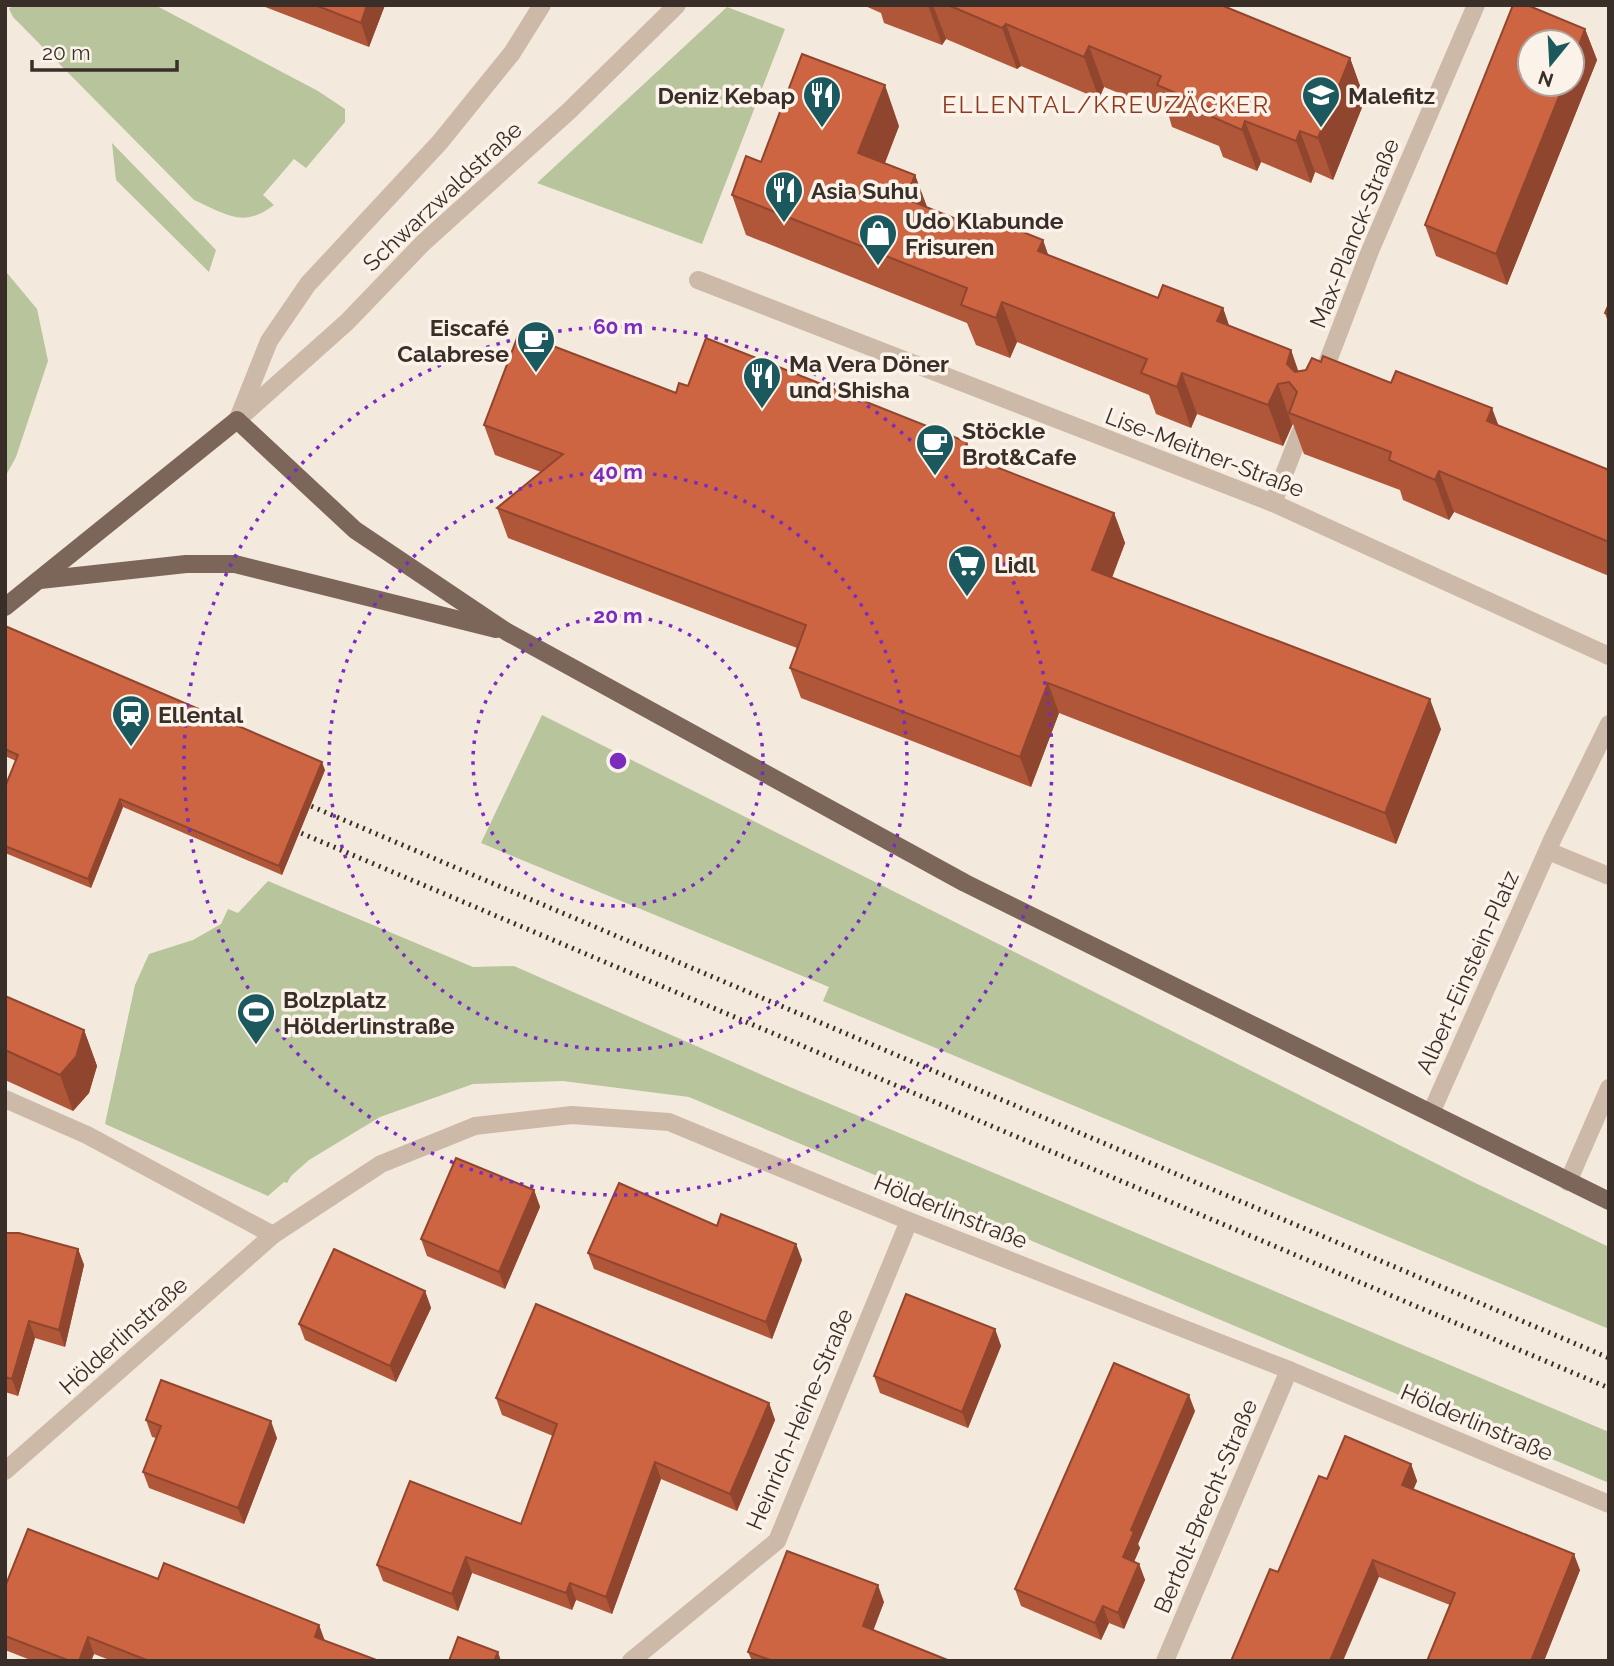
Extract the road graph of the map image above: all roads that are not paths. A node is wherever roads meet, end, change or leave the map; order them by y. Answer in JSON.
{"nodes":[{"id":1,"x":542,"y":5,"type":"edge"},
{"id":2,"x":677,"y":5,"type":"edge"},
{"id":3,"x":1476,"y":5,"type":"edge"},
{"id":4,"x":698,"y":280,"type":"dead end"},
{"id":5,"x":1313,"y":402,"type":"edge"},
{"id":6,"x":237,"y":420,"type":"junction"},
{"id":7,"x":1300,"y":433,"type":"edge"},
{"id":8,"x":1273,"y":503,"type":"junction"},
{"id":9,"x":40,"y":580,"type":"junction"},
{"id":10,"x":5,"y":607,"type":"edge"},
{"id":11,"x":507,"y":632,"type":"junction"},
{"id":12,"x":1609,"y":656,"type":"edge"},
{"id":13,"x":1609,"y":724,"type":"edge"},
{"id":14,"x":1548,"y":851,"type":"junction"},
{"id":15,"x":1609,"y":876,"type":"edge"},
{"id":16,"x":1609,"y":1088,"type":"edge"},
{"id":17,"x":5,"y":1099,"type":"edge"},
{"id":18,"x":1431,"y":1113,"type":"junction"},
{"id":19,"x":1568,"y":1182,"type":"junction"},
{"id":20,"x":1609,"y":1201,"type":"edge"},
{"id":21,"x":909,"y":1221,"type":"junction"},
{"id":22,"x":273,"y":1235,"type":"junction"},
{"id":23,"x":1289,"y":1370,"type":"junction"},
{"id":24,"x":5,"y":1471,"type":"edge"},
{"id":25,"x":1609,"y":1504,"type":"edge"},
{"id":26,"x":631,"y":1661,"type":"edge"},
{"id":27,"x":1165,"y":1661,"type":"edge"}],
"edges":[{"from":1,"to":6,"type":"street","name":"Schwarzwaldstraße"},
{"from":2,"to":6,"type":"street","name":"Schwarzwaldstraße"},
{"from":3,"to":5,"type":"street","name":"Max-Planck-Straße"},
{"from":4,"to":8,"type":"street","name":"Lise-Meitner-Straße"},
{"from":6,"to":9,"type":"main road","name":"Schwarzwaldstraße"},
{"from":6,"to":11,"type":"main road"},
{"from":7,"to":8,"type":"street"},
{"from":8,"to":12,"type":"street","name":"Lise-Meitner-Straße"},
{"from":9,"to":10,"type":"main road","name":"Schwarzwaldstraße"},
{"from":9,"to":11,"type":"main road"},
{"from":11,"to":18,"type":"main road"},
{"from":13,"to":14,"type":"street","name":"Albert-Einstein-Platz"},
{"from":14,"to":15,"type":"street"},
{"from":14,"to":18,"type":"street","name":"Albert-Einstein-Platz"},
{"from":16,"to":19,"type":"street"},
{"from":17,"to":22,"type":"street"},
{"from":18,"to":19,"type":"main road"},
{"from":19,"to":20,"type":"main road"},
{"from":21,"to":22,"type":"street","name":"Hölderlinstraße"},
{"from":21,"to":23,"type":"street","name":"Hölderlinstraße"},
{"from":21,"to":26,"type":"street","name":"Heinrich-Heine-Straße"},
{"from":22,"to":24,"type":"street","name":"Hölderlinstraße"},
{"from":23,"to":25,"type":"street","name":"Hölderlinstraße"},
{"from":23,"to":27,"type":"street","name":"Bertolt-Brecht-Straße"}]}
